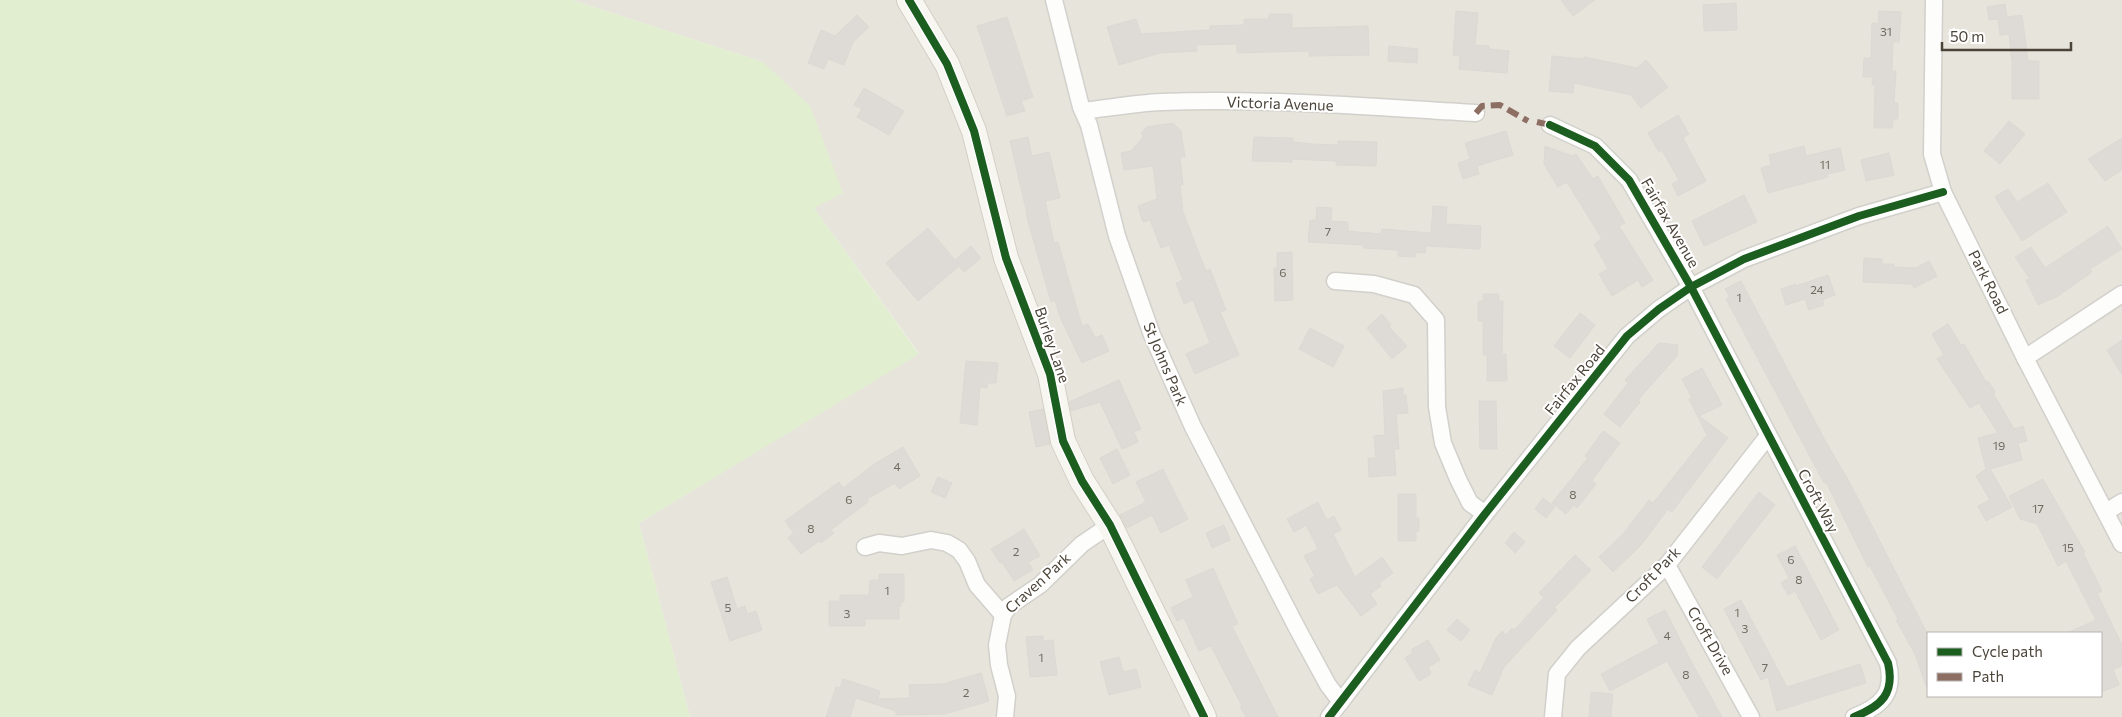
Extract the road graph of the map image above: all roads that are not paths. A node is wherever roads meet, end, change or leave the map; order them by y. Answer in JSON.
{"nodes":[{"id":1,"x":909,"y":0,"type":"edge"},
{"id":2,"x":1054,"y":0,"type":"edge"},
{"id":3,"x":1934,"y":0,"type":"edge"},
{"id":4,"x":1083,"y":111,"type":"junction"},
{"id":5,"x":1476,"y":112,"type":"dead end"},
{"id":6,"x":1550,"y":125,"type":"dead end"},
{"id":7,"x":1943,"y":192,"type":"junction"},
{"id":8,"x":1335,"y":281,"type":"dead end"},
{"id":9,"x":1692,"y":287,"type":"junction"},
{"id":10,"x":2122,"y":294,"type":"edge"},
{"id":11,"x":2025,"y":358,"type":"junction"},
{"id":12,"x":1768,"y":436,"type":"junction"},
{"id":13,"x":2122,"y":502,"type":"edge"},
{"id":14,"x":2106,"y":512,"type":"junction"},
{"id":15,"x":1485,"y":514,"type":"junction"},
{"id":16,"x":1110,"y":526,"type":"junction"},
{"id":17,"x":2122,"y":544,"type":"edge"},
{"id":18,"x":865,"y":547,"type":"dead end"},
{"id":19,"x":1666,"y":565,"type":"junction"},
{"id":20,"x":1002,"y":615,"type":"junction"},
{"id":21,"x":1341,"y":702,"type":"junction"},
{"id":22,"x":1005,"y":717,"type":"edge"},
{"id":23,"x":1204,"y":717,"type":"edge"},
{"id":24,"x":1329,"y":717,"type":"edge"},
{"id":25,"x":1553,"y":717,"type":"edge"},
{"id":26,"x":1751,"y":717,"type":"edge"},
{"id":27,"x":1854,"y":717,"type":"edge"}],
"edges":[{"from":1,"to":16,"type":"street","name":"Burley Lane"},
{"from":2,"to":4,"type":"street","name":"St Johns Park"},
{"from":3,"to":7,"type":"street","name":"Park Road"},
{"from":4,"to":5,"type":"street","name":"Victoria Avenue"},
{"from":4,"to":21,"type":"street","name":"St Johns Park"},
{"from":6,"to":9,"type":"street","name":"Fairfax Avenue"},
{"from":7,"to":9,"type":"street","name":"Fairfax Road"},
{"from":7,"to":11,"type":"street","name":"Park Road"},
{"from":8,"to":15,"type":"street"},
{"from":9,"to":12,"type":"street","name":"Croft Way"},
{"from":9,"to":15,"type":"street","name":"Fairfax Road"},
{"from":10,"to":11,"type":"street"},
{"from":11,"to":14,"type":"street","name":"Park Road"},
{"from":12,"to":19,"type":"street","name":"Croft Park"},
{"from":12,"to":27,"type":"street","name":"Croft Way"},
{"from":13,"to":14,"type":"street"},
{"from":14,"to":17,"type":"street","name":"Park Road"},
{"from":15,"to":21,"type":"street","name":"Fairfax Road"},
{"from":16,"to":20,"type":"street","name":"Craven Park"},
{"from":16,"to":23,"type":"street","name":"Burley Lane"},
{"from":18,"to":20,"type":"street"},
{"from":19,"to":25,"type":"street","name":"Croft Park"},
{"from":19,"to":26,"type":"street","name":"Croft Drive"},
{"from":20,"to":22,"type":"street","name":"Craven Park"},
{"from":21,"to":24,"type":"street","name":"Fairfax Road"}]}
